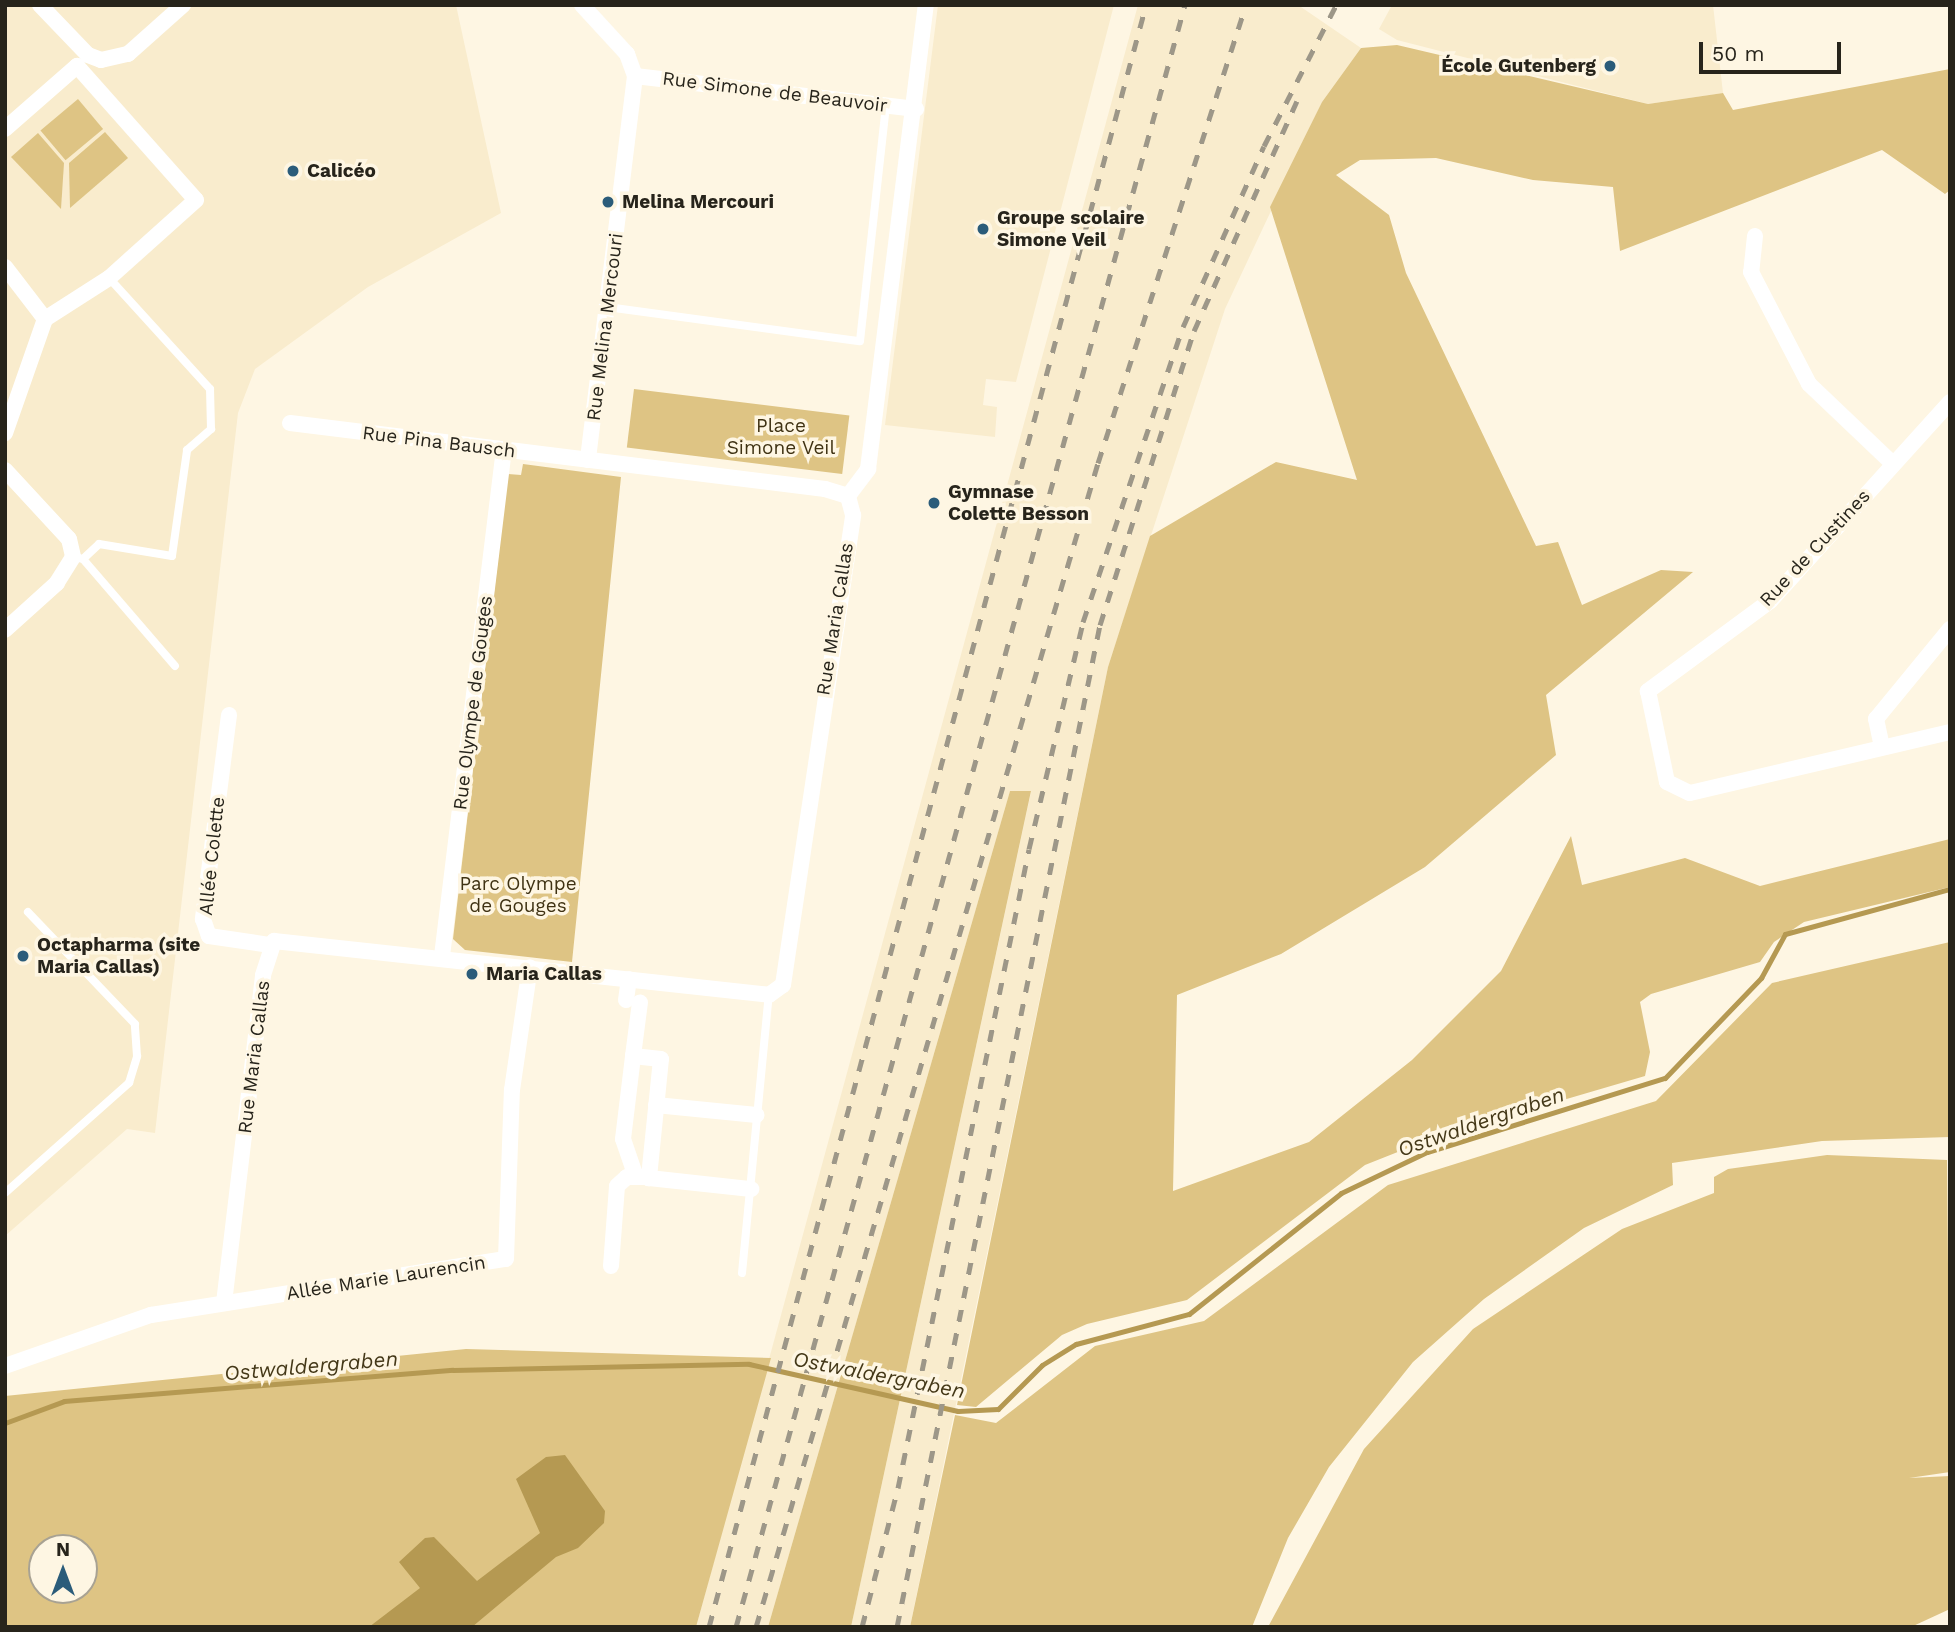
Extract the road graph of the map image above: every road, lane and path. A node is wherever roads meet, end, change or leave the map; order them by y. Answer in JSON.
{"nodes":[{"id":1,"x":40,"y":5,"type":"edge"},
{"id":2,"x":183,"y":5,"type":"edge"},
{"id":3,"x":582,"y":5,"type":"edge"},
{"id":4,"x":926,"y":5,"type":"edge"},
{"id":5,"x":82,"y":61,"type":"junction"},
{"id":6,"x":635,"y":75,"type":"junction"},
{"id":7,"x":886,"y":105,"type":"junction"},
{"id":8,"x":916,"y":109,"type":"junction"},
{"id":9,"x":5,"y":129,"type":"edge"},
{"id":10,"x":1755,"y":236,"type":"dead end"},
{"id":11,"x":5,"y":267,"type":"edge"},
{"id":12,"x":109,"y":278,"type":"junction"},
{"id":13,"x":607,"y":307,"type":"junction"},
{"id":14,"x":45,"y":319,"type":"junction"},
{"id":15,"x":1950,"y":402,"type":"edge"},
{"id":16,"x":290,"y":423,"type":"dead end"},
{"id":17,"x":5,"y":433,"type":"edge"},
{"id":18,"x":504,"y":450,"type":"junction"},
{"id":19,"x":588,"y":460,"type":"junction"},
{"id":20,"x":1892,"y":463,"type":"junction"},
{"id":21,"x":5,"y":470,"type":"edge"},
{"id":22,"x":848,"y":496,"type":"junction"},
{"id":23,"x":78,"y":558,"type":"junction"},
{"id":24,"x":1950,"y":629,"type":"edge"},
{"id":25,"x":5,"y":630,"type":"edge"},
{"id":26,"x":175,"y":666,"type":"dead end"},
{"id":27,"x":229,"y":715,"type":"dead end"},
{"id":28,"x":1950,"y":732,"type":"edge"},
{"id":29,"x":1882,"y":747,"type":"junction"},
{"id":30,"x":28,"y":912,"type":"dead end"},
{"id":31,"x":270,"y":945,"type":"junction"},
{"id":32,"x":442,"y":956,"type":"junction"},
{"id":33,"x":530,"y":967,"type":"junction"},
{"id":34,"x":629,"y":979,"type":"junction"},
{"id":35,"x":769,"y":995,"type":"junction"},
{"id":36,"x":633,"y":1056,"type":"junction"},
{"id":37,"x":656,"y":1105,"type":"junction"},
{"id":38,"x":757,"y":1115,"type":"junction"},
{"id":39,"x":625,"y":1119,"type":"junction"},
{"id":40,"x":654,"y":1122,"type":"junction"},
{"id":41,"x":642,"y":1177,"type":"junction"},
{"id":42,"x":751,"y":1189,"type":"junction"},
{"id":43,"x":5,"y":1193,"type":"edge"},
{"id":44,"x":611,"y":1266,"type":"dead end"},
{"id":45,"x":742,"y":1273,"type":"dead end"},
{"id":46,"x":224,"y":1303,"type":"junction"},
{"id":47,"x":5,"y":1366,"type":"edge"}],
"edges":[{"from":1,"to":5,"type":"street"},
{"from":2,"to":5,"type":"street"},
{"from":3,"to":6,"type":"street"},
{"from":4,"to":8,"type":"street"},
{"from":5,"to":9,"type":"street"},
{"from":5,"to":12,"type":"street"},
{"from":6,"to":7,"type":"street","name":"Rue Simone de Beauvoir"},
{"from":6,"to":13,"type":"street","name":"Rue Melina Mercouri"},
{"from":7,"to":8,"type":"street","name":"Rue Simone de Beauvoir"},
{"from":7,"to":13,"type":"lane"},
{"from":8,"to":22,"type":"street"},
{"from":10,"to":20,"type":"street"},
{"from":11,"to":14,"type":"street"},
{"from":12,"to":14,"type":"street"},
{"from":12,"to":23,"type":"lane"},
{"from":13,"to":19,"type":"street","name":"Rue Melina Mercouri"},
{"from":14,"to":17,"type":"street"},
{"from":15,"to":20,"type":"street","name":"Rue de Custines"},
{"from":16,"to":18,"type":"street","name":"Rue Pina Bausch"},
{"from":18,"to":19,"type":"street","name":"Rue Pina Bausch"},
{"from":18,"to":32,"type":"street","name":"Rue Olympe de Gouges"},
{"from":19,"to":22,"type":"street"},
{"from":20,"to":29,"type":"street","name":"Rue de Custines"},
{"from":21,"to":23,"type":"street"},
{"from":22,"to":35,"type":"street","name":"Rue Maria Callas"},
{"from":23,"to":25,"type":"street"},
{"from":23,"to":26,"type":"lane"},
{"from":24,"to":29,"type":"street"},
{"from":27,"to":31,"type":"street","name":"Allée Colette"},
{"from":28,"to":29,"type":"street"},
{"from":30,"to":43,"type":"lane"},
{"from":31,"to":32,"type":"street"},
{"from":31,"to":46,"type":"street","name":"Rue Maria Callas"},
{"from":32,"to":33,"type":"street"},
{"from":33,"to":34,"type":"street"},
{"from":33,"to":46,"type":"street","name":"Allée Marie Laurencin"},
{"from":34,"to":35,"type":"street"},
{"from":34,"to":36,"type":"street"},
{"from":35,"to":38,"type":"lane","name":"Rue Maria Callas"},
{"from":36,"to":37,"type":"street"},
{"from":36,"to":39,"type":"street"},
{"from":37,"to":38,"type":"street"},
{"from":37,"to":40,"type":"street"},
{"from":38,"to":42,"type":"lane","name":"Rue Maria Callas"},
{"from":39,"to":40,"type":"street"},
{"from":39,"to":41,"type":"street"},
{"from":40,"to":41,"type":"street"},
{"from":41,"to":42,"type":"street"},
{"from":41,"to":44,"type":"street"},
{"from":42,"to":45,"type":"lane","name":"Rue Maria Callas"},
{"from":46,"to":47,"type":"street"}]}
